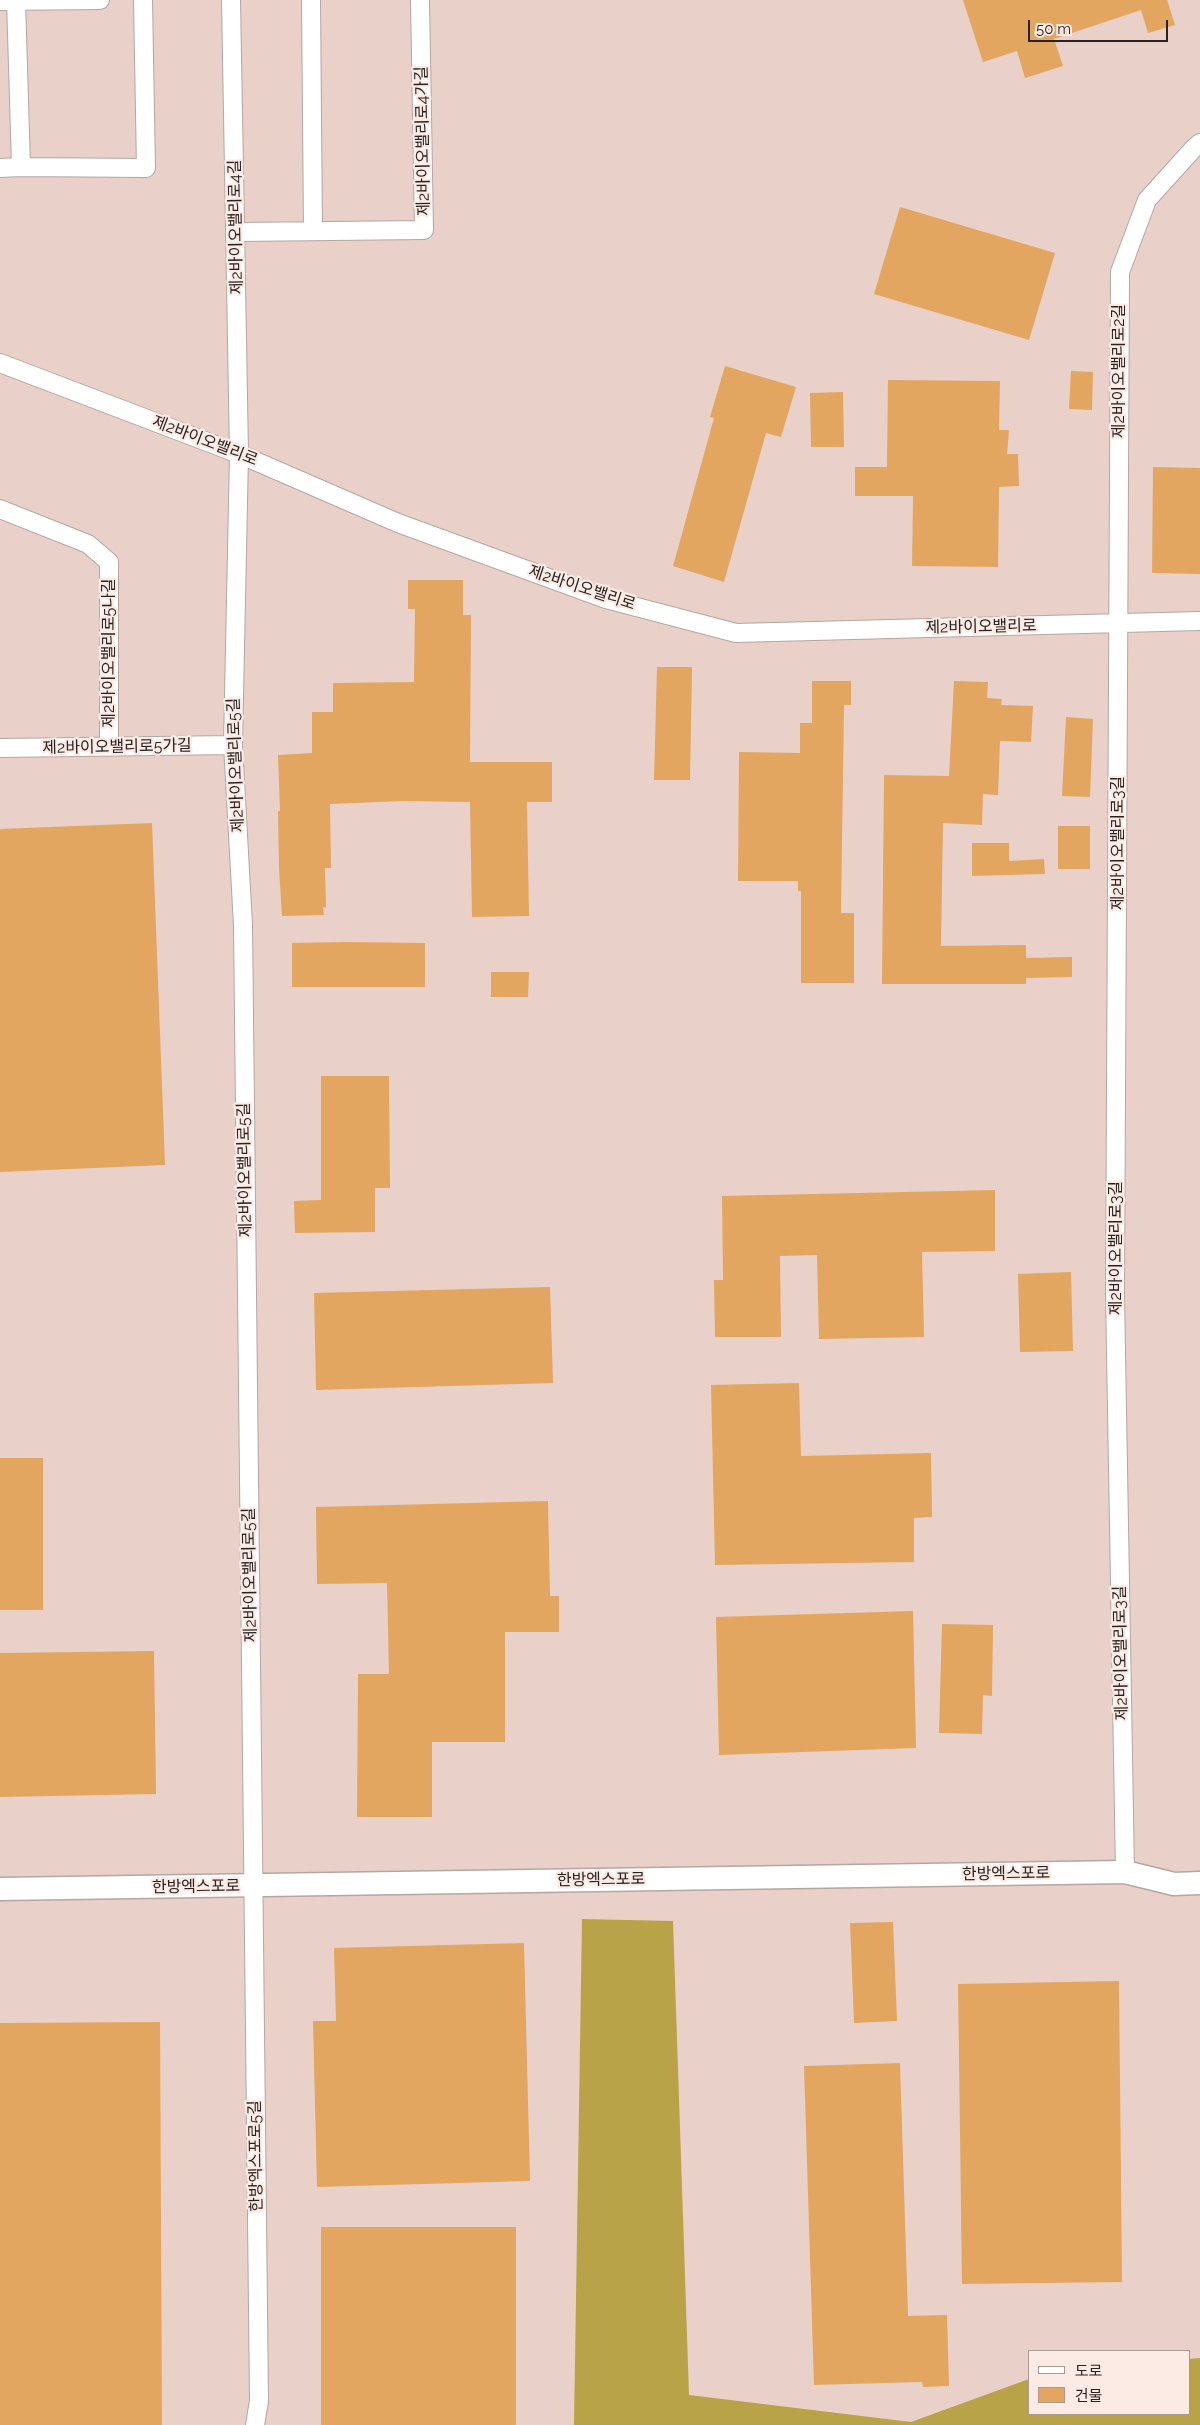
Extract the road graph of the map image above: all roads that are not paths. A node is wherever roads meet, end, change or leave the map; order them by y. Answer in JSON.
{"nodes":[{"id":1,"x":100,"y":0,"type":"edge"},
{"id":2,"x":143,"y":0,"type":"edge"},
{"id":3,"x":231,"y":0,"type":"edge"},
{"id":4,"x":311,"y":0,"type":"edge"},
{"id":5,"x":420,"y":0,"type":"edge"},
{"id":6,"x":11,"y":1,"type":"edge"},
{"id":7,"x":1200,"y":143,"type":"edge"},
{"id":8,"x":21,"y":167,"type":"junction"},
{"id":9,"x":0,"y":168,"type":"edge"},
{"id":10,"x":313,"y":231,"type":"junction"},
{"id":11,"x":236,"y":232,"type":"junction"},
{"id":12,"x":0,"y":363,"type":"edge"},
{"id":13,"x":239,"y":454,"type":"junction"},
{"id":14,"x":0,"y":509,"type":"edge"},
{"id":15,"x":1200,"y":621,"type":"edge"},
{"id":16,"x":1119,"y":624,"type":"junction"},
{"id":17,"x":233,"y":745,"type":"junction"},
{"id":18,"x":109,"y":747,"type":"junction"},
{"id":19,"x":0,"y":748,"type":"edge"},
{"id":20,"x":1126,"y":1872,"type":"junction"},
{"id":21,"x":1200,"y":1883,"type":"edge"},
{"id":22,"x":253,"y":1886,"type":"junction"},
{"id":23,"x":0,"y":1889,"type":"edge"},
{"id":24,"x":255,"y":2425,"type":"edge"}],
"edges":[{"from":1,"to":6,"type":"street"},
{"from":2,"to":8,"type":"street"},
{"from":3,"to":11,"type":"street","name":"제2바이오밸리로4길"},
{"from":4,"to":10,"type":"street"},
{"from":5,"to":10,"type":"street","name":"제2바이오밸리로4가길"},
{"from":6,"to":8,"type":"street"},
{"from":7,"to":16,"type":"street","name":"제2바이오밸리로2길"},
{"from":8,"to":9,"type":"street"},
{"from":10,"to":11,"type":"street","name":"제2바이오밸리로4가길"},
{"from":11,"to":13,"type":"street","name":"제2바이오밸리로4길"},
{"from":12,"to":13,"type":"street","name":"제2바이오밸리로"},
{"from":13,"to":16,"type":"street","name":"제2바이오밸리로"},
{"from":13,"to":17,"type":"street","name":"제2바이오밸리로5길"},
{"from":14,"to":18,"type":"street","name":"제2바이오밸리로5나길"},
{"from":15,"to":16,"type":"street","name":"제2바이오밸리로"},
{"from":16,"to":20,"type":"street","name":"제2바이오밸리로3길"},
{"from":17,"to":18,"type":"street","name":"제2바이오밸리로5가길"},
{"from":17,"to":22,"type":"street","name":"제2바이오밸리로5길"},
{"from":18,"to":19,"type":"street","name":"제2바이오밸리로5가길"},
{"from":20,"to":21,"type":"street","name":"한방엑스포로"},
{"from":20,"to":22,"type":"street","name":"한방엑스포로"},
{"from":22,"to":23,"type":"street","name":"한방엑스포로"},
{"from":22,"to":24,"type":"street","name":"한방엑스포로5길"}]}
